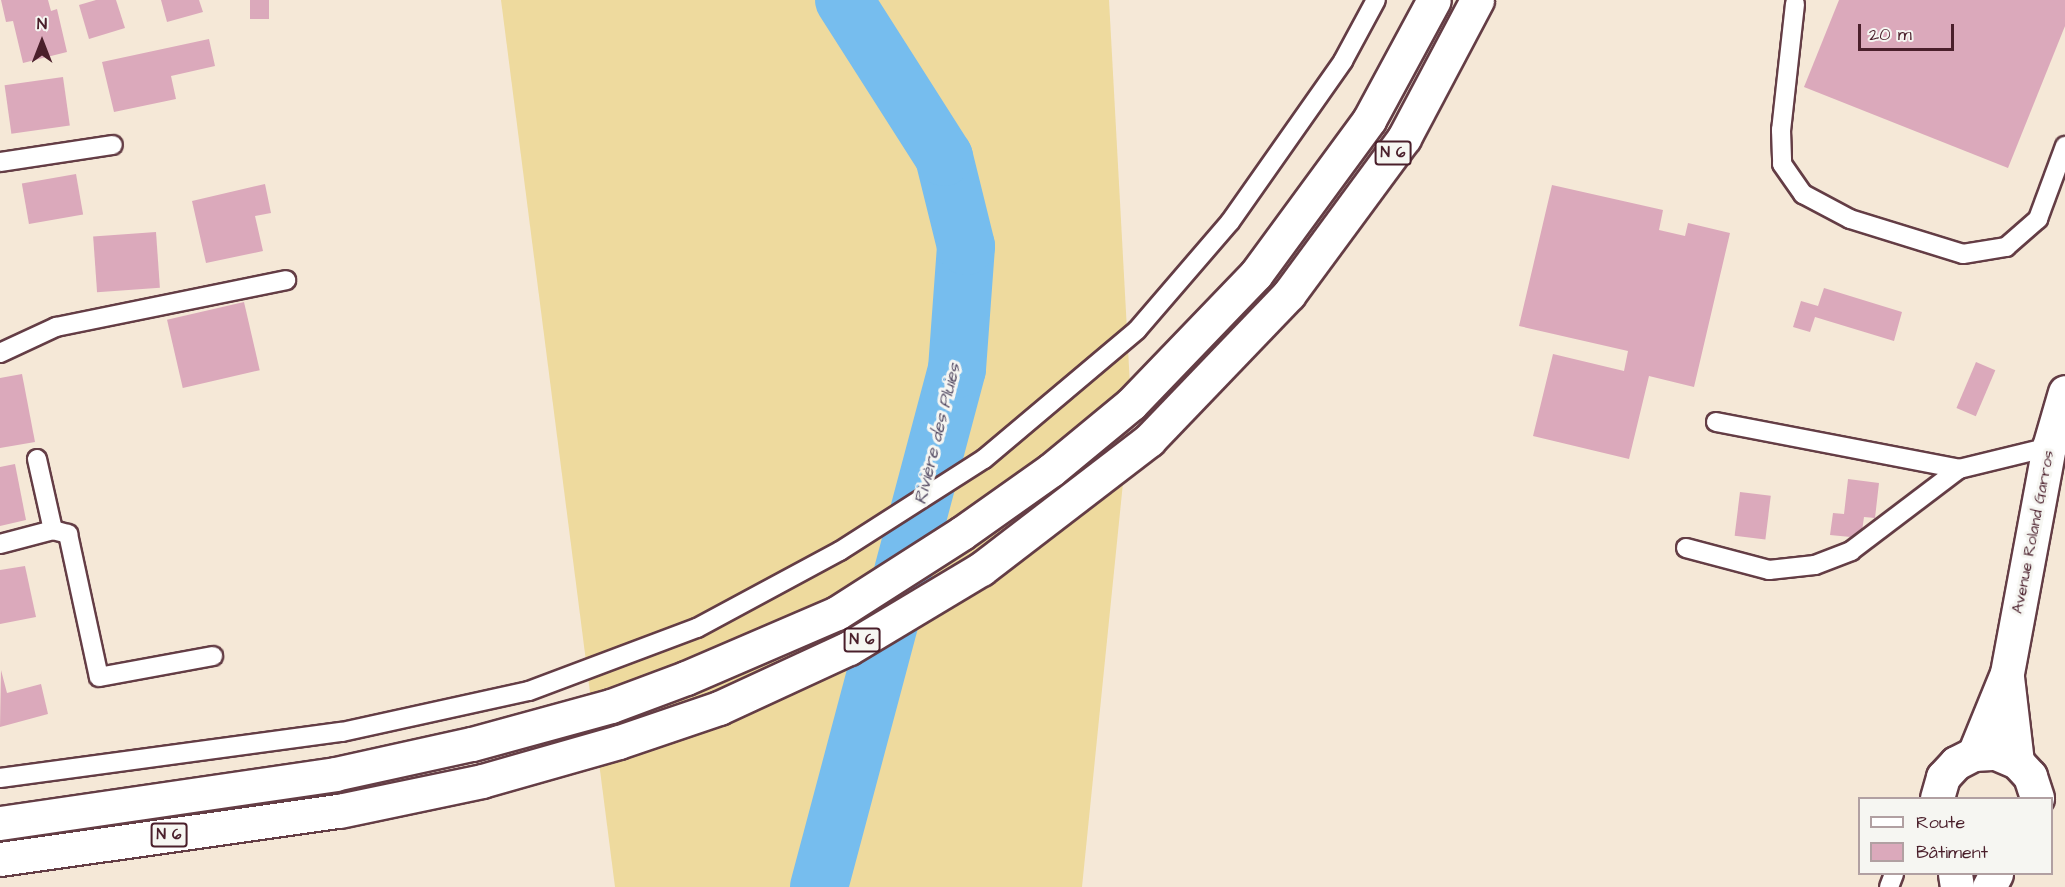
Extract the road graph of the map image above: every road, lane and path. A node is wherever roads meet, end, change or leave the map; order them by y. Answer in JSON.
{"nodes":[{"id":1,"x":1376,"y":0,"type":"edge"},
{"id":2,"x":1434,"y":0,"type":"edge"},
{"id":3,"x":1478,"y":0,"type":"edge"},
{"id":4,"x":1795,"y":4,"type":"dead end"},
{"id":5,"x":112,"y":145,"type":"dead end"},
{"id":6,"x":2065,"y":146,"type":"edge"},
{"id":7,"x":0,"y":162,"type":"edge"},
{"id":8,"x":286,"y":280,"type":"dead end"},
{"id":9,"x":0,"y":353,"type":"edge"},
{"id":10,"x":2065,"y":392,"type":"edge"},
{"id":11,"x":1716,"y":422,"type":"dead end"},
{"id":12,"x":2049,"y":447,"type":"junction"},
{"id":13,"x":37,"y":459,"type":"dead end"},
{"id":14,"x":1959,"y":469,"type":"junction"},
{"id":15,"x":53,"y":530,"type":"junction"},
{"id":16,"x":0,"y":544,"type":"edge"},
{"id":17,"x":1686,"y":548,"type":"dead end"},
{"id":18,"x":213,"y":656,"type":"dead end"},
{"id":19,"x":2007,"y":673,"type":"junction"},
{"id":20,"x":1974,"y":754,"type":"junction"},
{"id":21,"x":2017,"y":762,"type":"junction"},
{"id":22,"x":0,"y":778,"type":"edge"},
{"id":23,"x":1936,"y":797,"type":"edge"},
{"id":24,"x":2037,"y":797,"type":"edge"},
{"id":25,"x":0,"y":824,"type":"edge"},
{"id":26,"x":0,"y":860,"type":"edge"}],
"edges":[{"from":1,"to":22,"type":"lane"},
{"from":2,"to":25,"type":"main road","number":"N 6"},
{"from":3,"to":26,"type":"main road","number":"N 6"},
{"from":4,"to":6,"type":"lane"},
{"from":5,"to":7,"type":"lane"},
{"from":8,"to":9,"type":"lane"},
{"from":10,"to":12,"type":"main road","name":"Avenue Roland Garros"},
{"from":11,"to":14,"type":"lane"},
{"from":12,"to":14,"type":"lane"},
{"from":12,"to":19,"type":"main road","name":"Avenue Roland Garros"},
{"from":13,"to":15,"type":"lane"},
{"from":14,"to":17,"type":"lane"},
{"from":15,"to":16,"type":"lane"},
{"from":15,"to":18,"type":"lane"},
{"from":19,"to":20,"type":"main road","name":"Avenue Roland Garros"},
{"from":19,"to":21,"type":"main road","name":"Avenue Roland Garros"},
{"from":20,"to":21,"type":"main road"},
{"from":20,"to":23,"type":"main road"},
{"from":21,"to":24,"type":"main road","name":"Avenue Roland Garros"}]}
